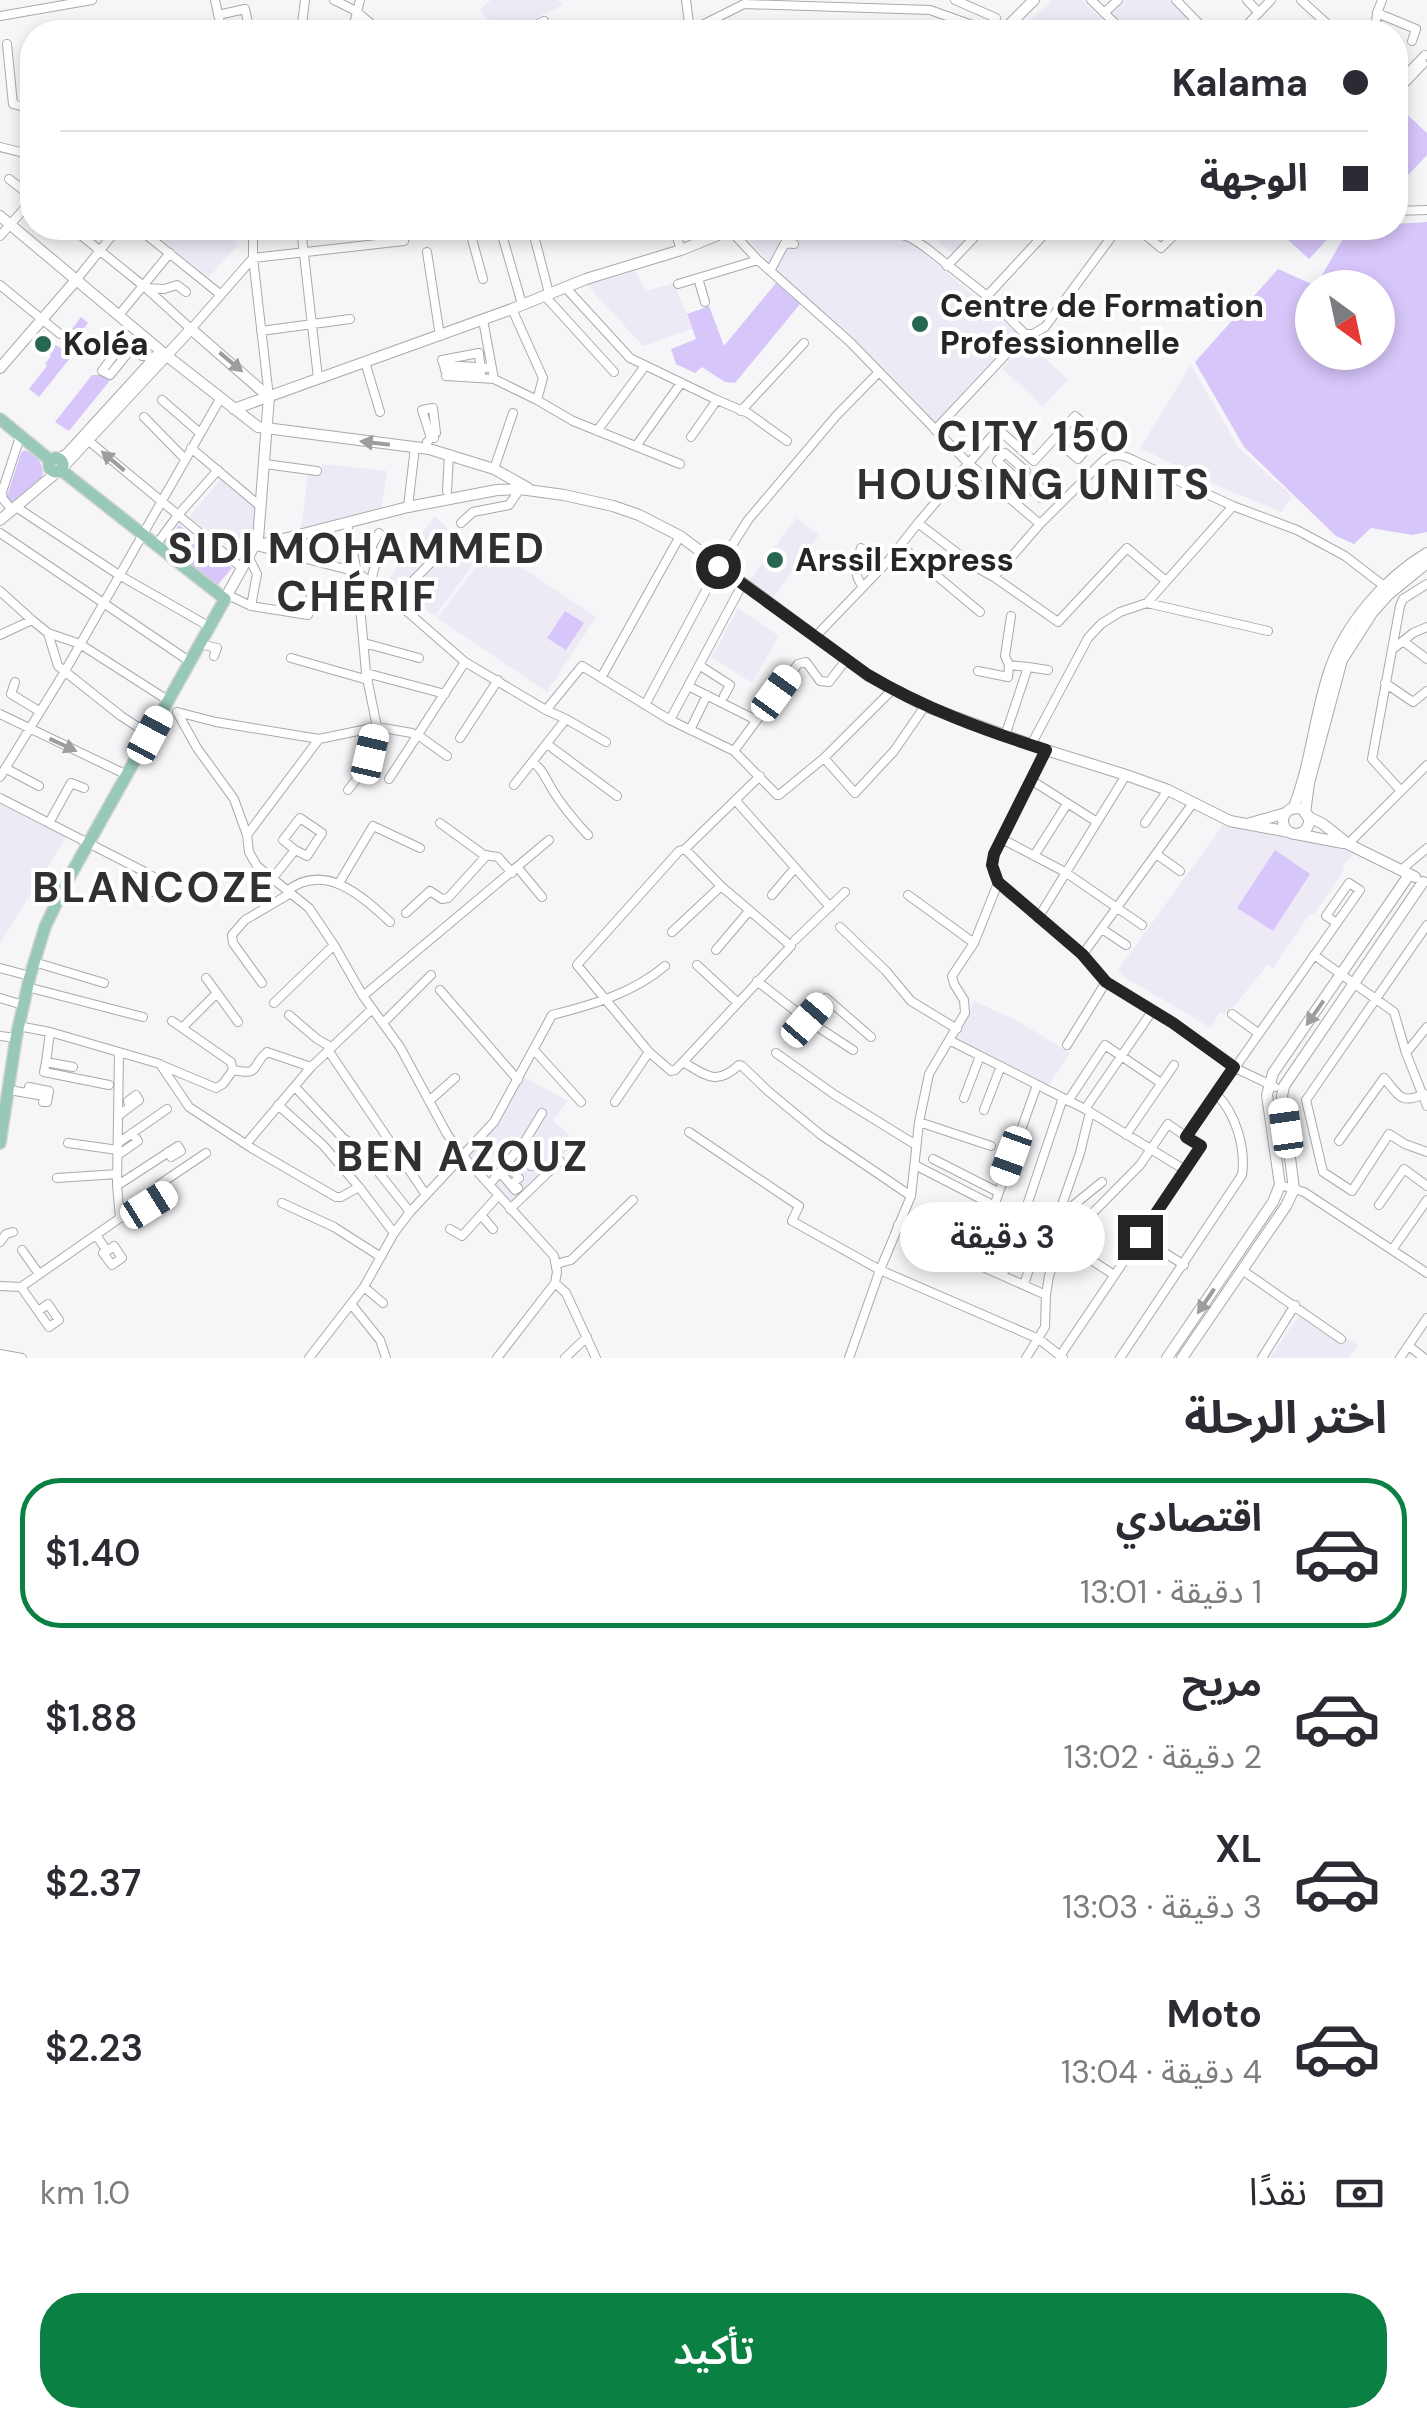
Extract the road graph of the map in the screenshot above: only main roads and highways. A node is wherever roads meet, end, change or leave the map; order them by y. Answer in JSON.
{"nodes":[{"id":1,"x":1034,"y":0,"type":"edge"},
{"id":2,"x":1014,"y":20,"type":"edge"},
{"id":3,"x":29,"y":240,"type":"edge"},
{"id":4,"x":706,"y":240,"type":"edge"},
{"id":5,"x":76,"y":279,"type":"junction"},
{"id":6,"x":161,"y":355,"type":"junction"},
{"id":7,"x":0,"y":368,"type":"edge"},
{"id":8,"x":270,"y":397,"type":"junction"},
{"id":9,"x":234,"y":409,"type":"junction"},
{"id":10,"x":0,"y":419,"type":"edge"},
{"id":11,"x":266,"y":429,"type":"junction"},
{"id":12,"x":58,"y":466,"type":"junction"},
{"id":13,"x":533,"y":490,"type":"junction"},
{"id":14,"x":0,"y":520,"type":"edge"},
{"id":15,"x":256,"y":546,"type":"junction"},
{"id":16,"x":1427,"y":553,"type":"edge"},
{"id":17,"x":1427,"y":563,"type":"edge"},
{"id":18,"x":226,"y":597,"type":"junction"},
{"id":19,"x":1298,"y":813,"type":"junction"},
{"id":20,"x":1241,"y":825,"type":"junction"},
{"id":21,"x":1292,"y":833,"type":"junction"},
{"id":22,"x":1348,"y":844,"type":"junction"},
{"id":23,"x":1418,"y":877,"type":"edge"},
{"id":24,"x":6,"y":1096,"type":"edge"},
{"id":25,"x":0,"y":1143,"type":"edge"},
{"id":26,"x":1166,"y":1358,"type":"edge"},
{"id":27,"x":1182,"y":1358,"type":"edge"}],
"edges":[{"from":1,"to":2,"type":"main road"},
{"from":3,"to":5,"type":"main road"},
{"from":4,"to":8,"type":"main road"},
{"from":5,"to":6,"type":"main road"},
{"from":5,"to":7,"type":"main road"},
{"from":6,"to":8,"type":"main road","one_way":true},
{"from":6,"to":9,"type":"main road"},
{"from":6,"to":12,"type":"main road"},
{"from":8,"to":9,"type":"main road"},
{"from":8,"to":11,"type":"main road"},
{"from":9,"to":11,"type":"main road"},
{"from":10,"to":12,"type":"main road"},
{"from":13,"to":11,"type":"main road","one_way":true},
{"from":11,"to":15,"type":"main road"},
{"from":12,"to":14,"type":"main road"},
{"from":12,"to":18,"type":"main road"},
{"from":13,"to":15,"type":"main road"},
{"from":13,"to":20,"type":"main road"},
{"from":15,"to":18,"type":"main road"},
{"from":16,"to":19,"type":"main road"},
{"from":17,"to":19,"type":"main road"},
{"from":18,"to":24,"type":"main road"},
{"from":19,"to":20,"type":"main road"},
{"from":19,"to":21,"type":"main road"},
{"from":19,"to":21,"type":"main road"},
{"from":19,"to":22,"type":"main road"},
{"from":20,"to":21,"type":"main road"},
{"from":21,"to":22,"type":"main road"},
{"from":22,"to":23,"type":"main road"},
{"from":23,"to":26,"type":"main road","one_way":true},
{"from":23,"to":27,"type":"main road"},
{"from":24,"to":25,"type":"main road"}]}
